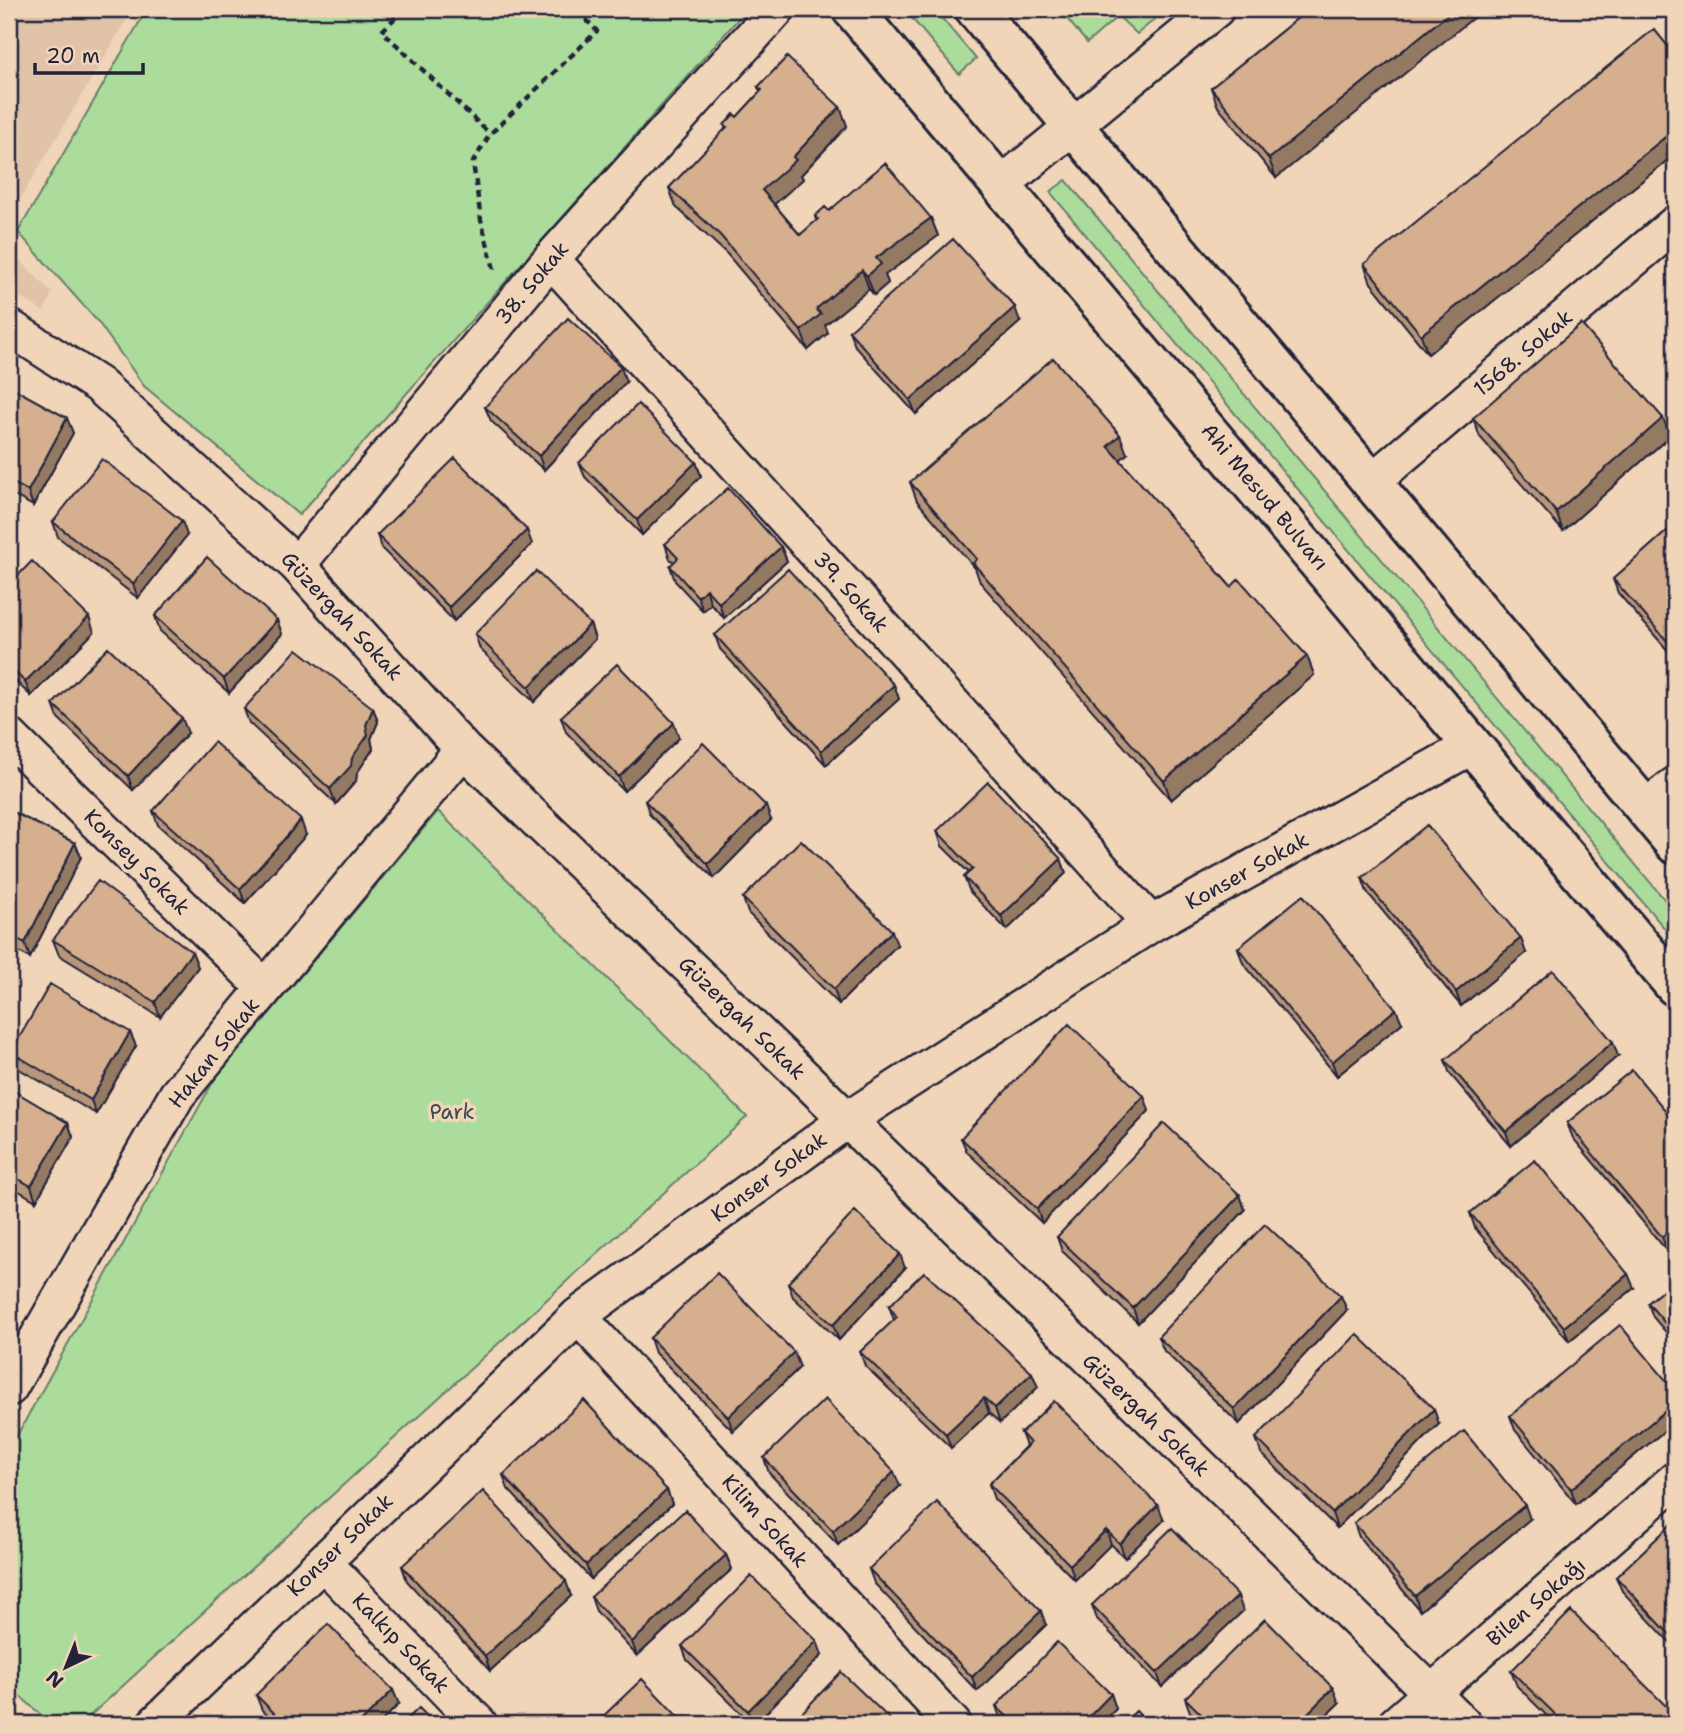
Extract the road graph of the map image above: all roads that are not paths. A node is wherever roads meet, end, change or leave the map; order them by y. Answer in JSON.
{"nodes":[{"id":1,"x":777,"y":9,"type":"edge"},
{"id":2,"x":852,"y":9,"type":"edge"},
{"id":3,"x":975,"y":9,"type":"edge"},
{"id":4,"x":1216,"y":9,"type":"edge"},
{"id":5,"x":1071,"y":125,"type":"junction"},
{"id":6,"x":1002,"y":185,"type":"junction"},
{"id":7,"x":1675,"y":224,"type":"edge"},
{"id":8,"x":551,"y":259,"type":"junction"},
{"id":9,"x":9,"y":327,"type":"edge"},
{"id":10,"x":1370,"y":483,"type":"junction"},
{"id":11,"x":298,"y":565,"type":"junction"},
{"id":12,"x":9,"y":736,"type":"edge"},
{"id":13,"x":1472,"y":746,"type":"junction"},
{"id":14,"x":463,"y":749,"type":"junction"},
{"id":15,"x":1675,"y":785,"type":"edge"},
{"id":16,"x":1645,"y":808,"type":"junction"},
{"id":17,"x":1675,"y":844,"type":"edge"},
{"id":18,"x":1151,"y":924,"type":"junction"},
{"id":19,"x":1675,"y":986,"type":"edge"},
{"id":20,"x":265,"y":988,"type":"junction"},
{"id":21,"x":847,"y":1120,"type":"junction"},
{"id":22,"x":578,"y":1316,"type":"junction"},
{"id":23,"x":9,"y":1388,"type":"edge"},
{"id":24,"x":1675,"y":1479,"type":"edge"},
{"id":25,"x":323,"y":1562,"type":"junction"},
{"id":26,"x":1432,"y":1693,"type":"junction"},
{"id":27,"x":155,"y":1724,"type":"edge"},
{"id":28,"x":479,"y":1724,"type":"edge"},
{"id":29,"x":953,"y":1724,"type":"edge"},
{"id":30,"x":1396,"y":1724,"type":"edge"},
{"id":31,"x":1463,"y":1724,"type":"edge"}],
"edges":[{"from":1,"to":8,"type":"street","name":"38. Sokak"},
{"from":2,"to":6,"type":"main road","name":"Ahi Mesud Bulvarı"},
{"from":3,"to":5,"type":"main road"},
{"from":4,"to":5,"type":"street"},
{"from":5,"to":6,"type":"street"},
{"from":5,"to":10,"type":"main road"},
{"from":6,"to":13,"type":"main road","name":"Ahi Mesud Bulvarı"},
{"from":7,"to":10,"type":"street","name":"1568. Sokak"},
{"from":8,"to":11,"type":"street","name":"38. Sokak"},
{"from":8,"to":18,"type":"street","name":"39. Sokak"},
{"from":9,"to":11,"type":"street","name":"Güzergah Sokak"},
{"from":10,"to":16,"type":"main road"},
{"from":11,"to":14,"type":"street","name":"Güzergah Sokak"},
{"from":12,"to":20,"type":"street","name":"Konsey Sokak"},
{"from":13,"to":18,"type":"street","name":"Konser Sokak"},
{"from":13,"to":19,"type":"main road","name":"Ahi Mesud Bulvarı"},
{"from":14,"to":20,"type":"street","name":"Hakan Sokak"},
{"from":14,"to":21,"type":"street","name":"Güzergah Sokak"},
{"from":15,"to":16,"type":"street"},
{"from":16,"to":17,"type":"main road"},
{"from":18,"to":21,"type":"street","name":"Konser Sokak"},
{"from":20,"to":23,"type":"street","name":"Hakan Sokak"},
{"from":21,"to":22,"type":"street","name":"Konser Sokak"},
{"from":21,"to":26,"type":"street","name":"Güzergah Sokak"},
{"from":22,"to":25,"type":"street","name":"Konser Sokak"},
{"from":22,"to":29,"type":"street","name":"Kilim Sokak"},
{"from":24,"to":26,"type":"street","name":"Bilen Sokağı"},
{"from":25,"to":27,"type":"street","name":"Konser Sokak"},
{"from":25,"to":28,"type":"street","name":"Kalkıp Sokak"},
{"from":26,"to":30,"type":"street","name":"Bilen Sokağı"},
{"from":26,"to":31,"type":"street","name":"Güzergah Sokak"}]}
